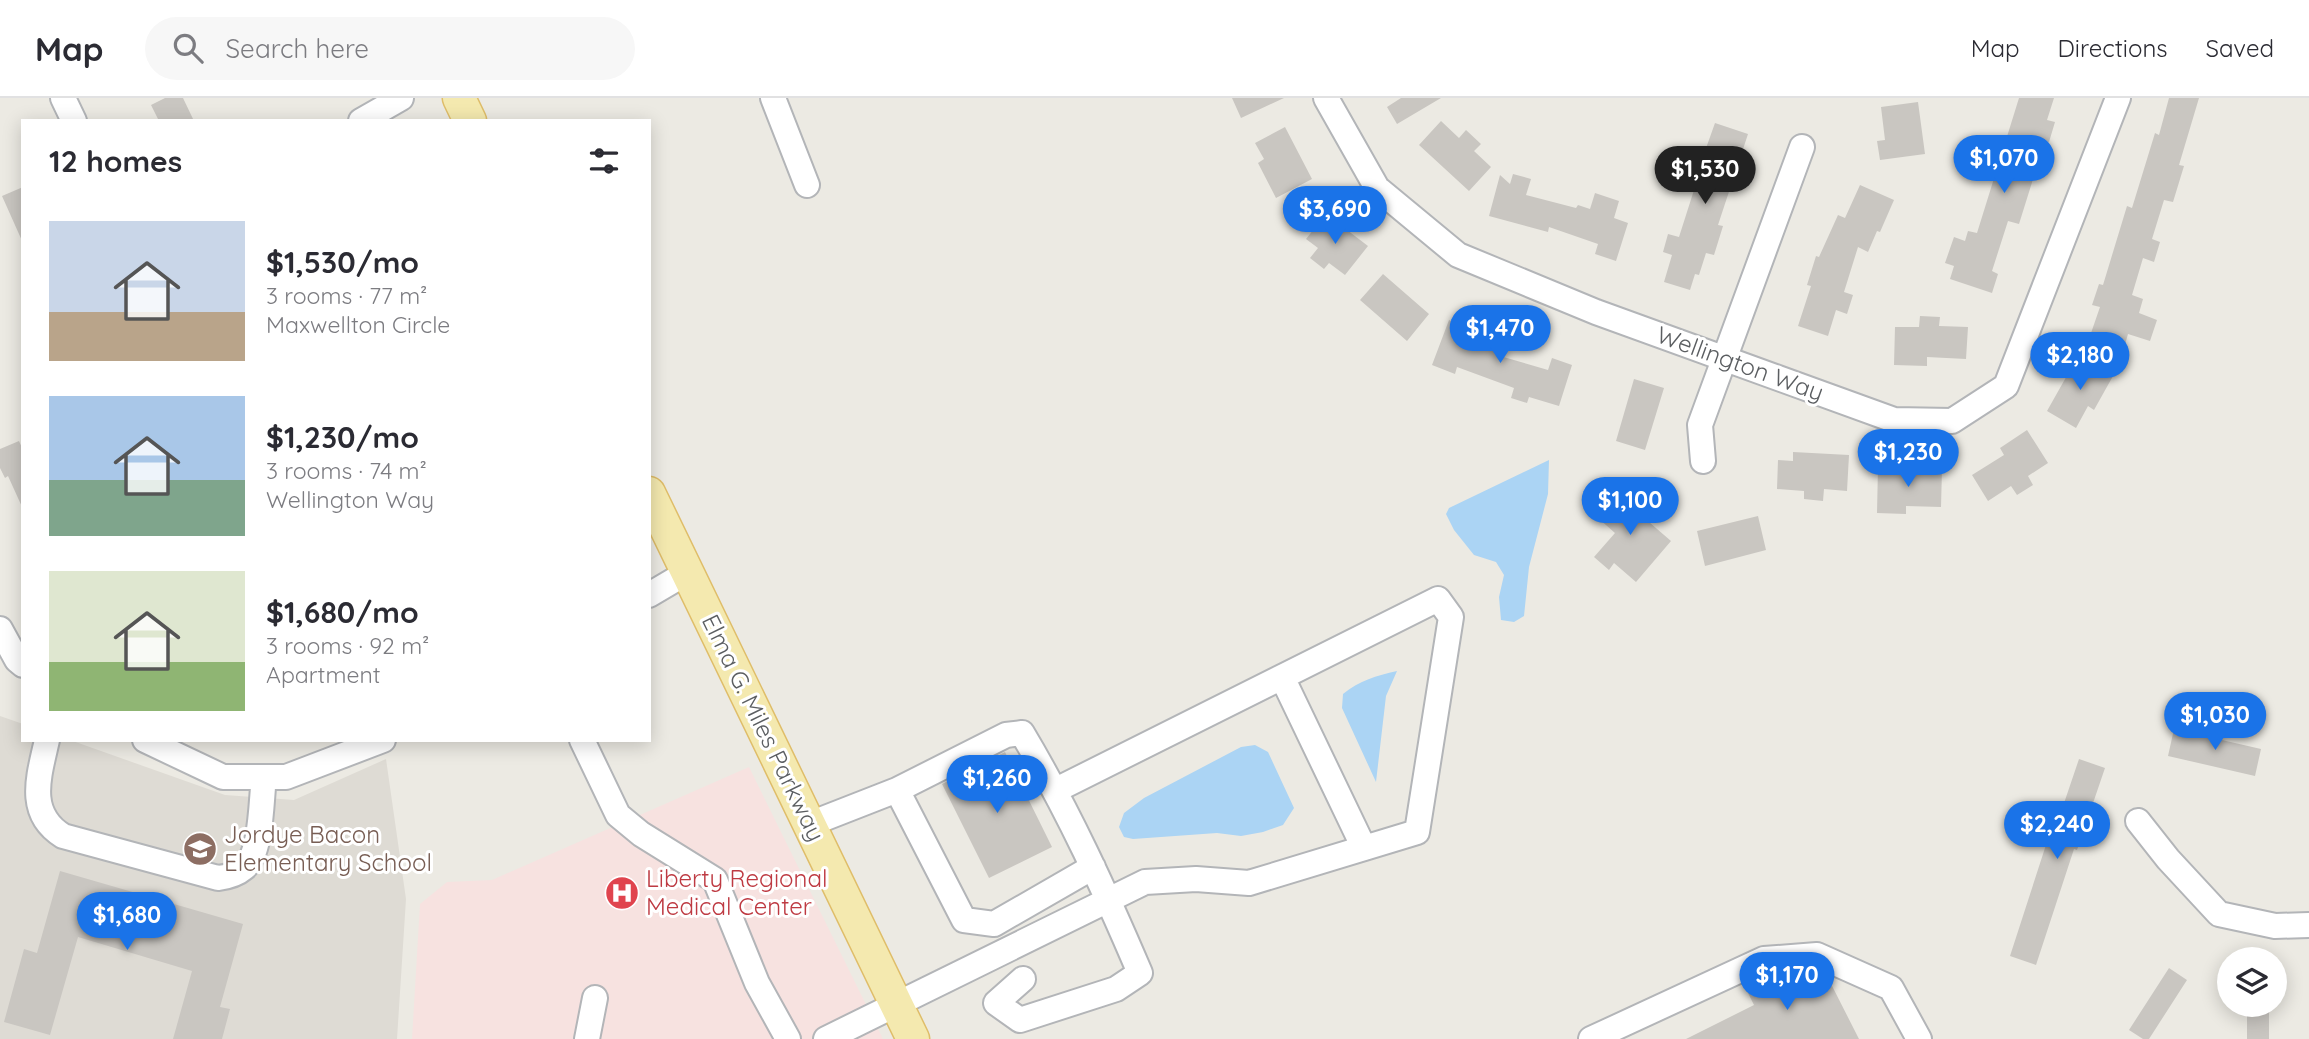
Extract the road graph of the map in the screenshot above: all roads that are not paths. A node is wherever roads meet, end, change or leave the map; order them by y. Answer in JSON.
{"nodes":[{"id":1,"x":63,"y":98,"type":"edge"},
{"id":2,"x":401,"y":98,"type":"edge"},
{"id":3,"x":459,"y":98,"type":"edge"},
{"id":4,"x":773,"y":98,"type":"edge"},
{"id":5,"x":1326,"y":98,"type":"edge"},
{"id":6,"x":2118,"y":98,"type":"edge"},
{"id":7,"x":73,"y":119,"type":"edge"},
{"id":8,"x":364,"y":119,"type":"edge"},
{"id":9,"x":469,"y":119,"type":"edge"},
{"id":10,"x":1802,"y":147,"type":"dead end"},
{"id":11,"x":807,"y":185,"type":"dead end"},
{"id":12,"x":1723,"y":358,"type":"junction"},
{"id":13,"x":1703,"y":461,"type":"dead end"},
{"id":14,"x":651,"y":497,"type":"edge"},
{"id":15,"x":688,"y":572,"type":"junction"},
{"id":16,"x":651,"y":594,"type":"edge"},
{"id":17,"x":0,"y":629,"type":"edge"},
{"id":18,"x":21,"y":663,"type":"edge"},
{"id":19,"x":1282,"y":677,"type":"junction"},
{"id":20,"x":47,"y":742,"type":"edge"},
{"id":21,"x":149,"y":742,"type":"edge"},
{"id":22,"x":378,"y":742,"type":"edge"},
{"id":23,"x":583,"y":742,"type":"edge"},
{"id":24,"x":264,"y":777,"type":"junction"},
{"id":25,"x":897,"y":790,"type":"junction"},
{"id":26,"x":1056,"y":790,"type":"junction"},
{"id":27,"x":2138,"y":821,"type":"dead end"},
{"id":28,"x":810,"y":824,"type":"junction"},
{"id":29,"x":1364,"y":848,"type":"junction"},
{"id":30,"x":1093,"y":867,"type":"junction"},
{"id":31,"x":1108,"y":899,"type":"junction"},
{"id":32,"x":2309,"y":925,"type":"edge"},
{"id":33,"x":1023,"y":979,"type":"dead end"},
{"id":34,"x":595,"y":998,"type":"dead end"},
{"id":35,"x":896,"y":1005,"type":"junction"},
{"id":36,"x":587,"y":1039,"type":"edge"},
{"id":37,"x":788,"y":1039,"type":"edge"},
{"id":38,"x":826,"y":1039,"type":"edge"},
{"id":39,"x":913,"y":1039,"type":"edge"},
{"id":40,"x":1591,"y":1039,"type":"edge"},
{"id":41,"x":1919,"y":1039,"type":"edge"}],
"edges":[{"from":1,"to":7,"type":"street"},
{"from":2,"to":8,"type":"street"},
{"from":3,"to":9,"type":"main road"},
{"from":4,"to":11,"type":"street"},
{"from":5,"to":12,"type":"street","name":"Wellington Way"},
{"from":6,"to":12,"type":"street","name":"Wellington Way"},
{"from":10,"to":12,"type":"street"},
{"from":12,"to":13,"type":"street"},
{"from":14,"to":15,"type":"main road","name":"Elma G. Miles Parkway"},
{"from":15,"to":16,"type":"street"},
{"from":15,"to":28,"type":"main road","name":"Elma G. Miles Parkway"},
{"from":17,"to":18,"type":"street"},
{"from":19,"to":26,"type":"street"},
{"from":19,"to":29,"type":"street"},
{"from":19,"to":29,"type":"street"},
{"from":20,"to":24,"type":"street"},
{"from":21,"to":24,"type":"street"},
{"from":22,"to":24,"type":"street"},
{"from":23,"to":37,"type":"street"},
{"from":25,"to":26,"type":"street"},
{"from":25,"to":28,"type":"street"},
{"from":25,"to":30,"type":"street"},
{"from":26,"to":30,"type":"street"},
{"from":27,"to":32,"type":"street"},
{"from":28,"to":35,"type":"main road","name":"Elma G. Miles Parkway"},
{"from":29,"to":31,"type":"street"},
{"from":30,"to":31,"type":"street"},
{"from":31,"to":33,"type":"street"},
{"from":31,"to":35,"type":"street"},
{"from":34,"to":36,"type":"street"},
{"from":35,"to":38,"type":"street"},
{"from":35,"to":39,"type":"main road","name":"Elma G. Miles Parkway"},
{"from":40,"to":41,"type":"street"}]}
